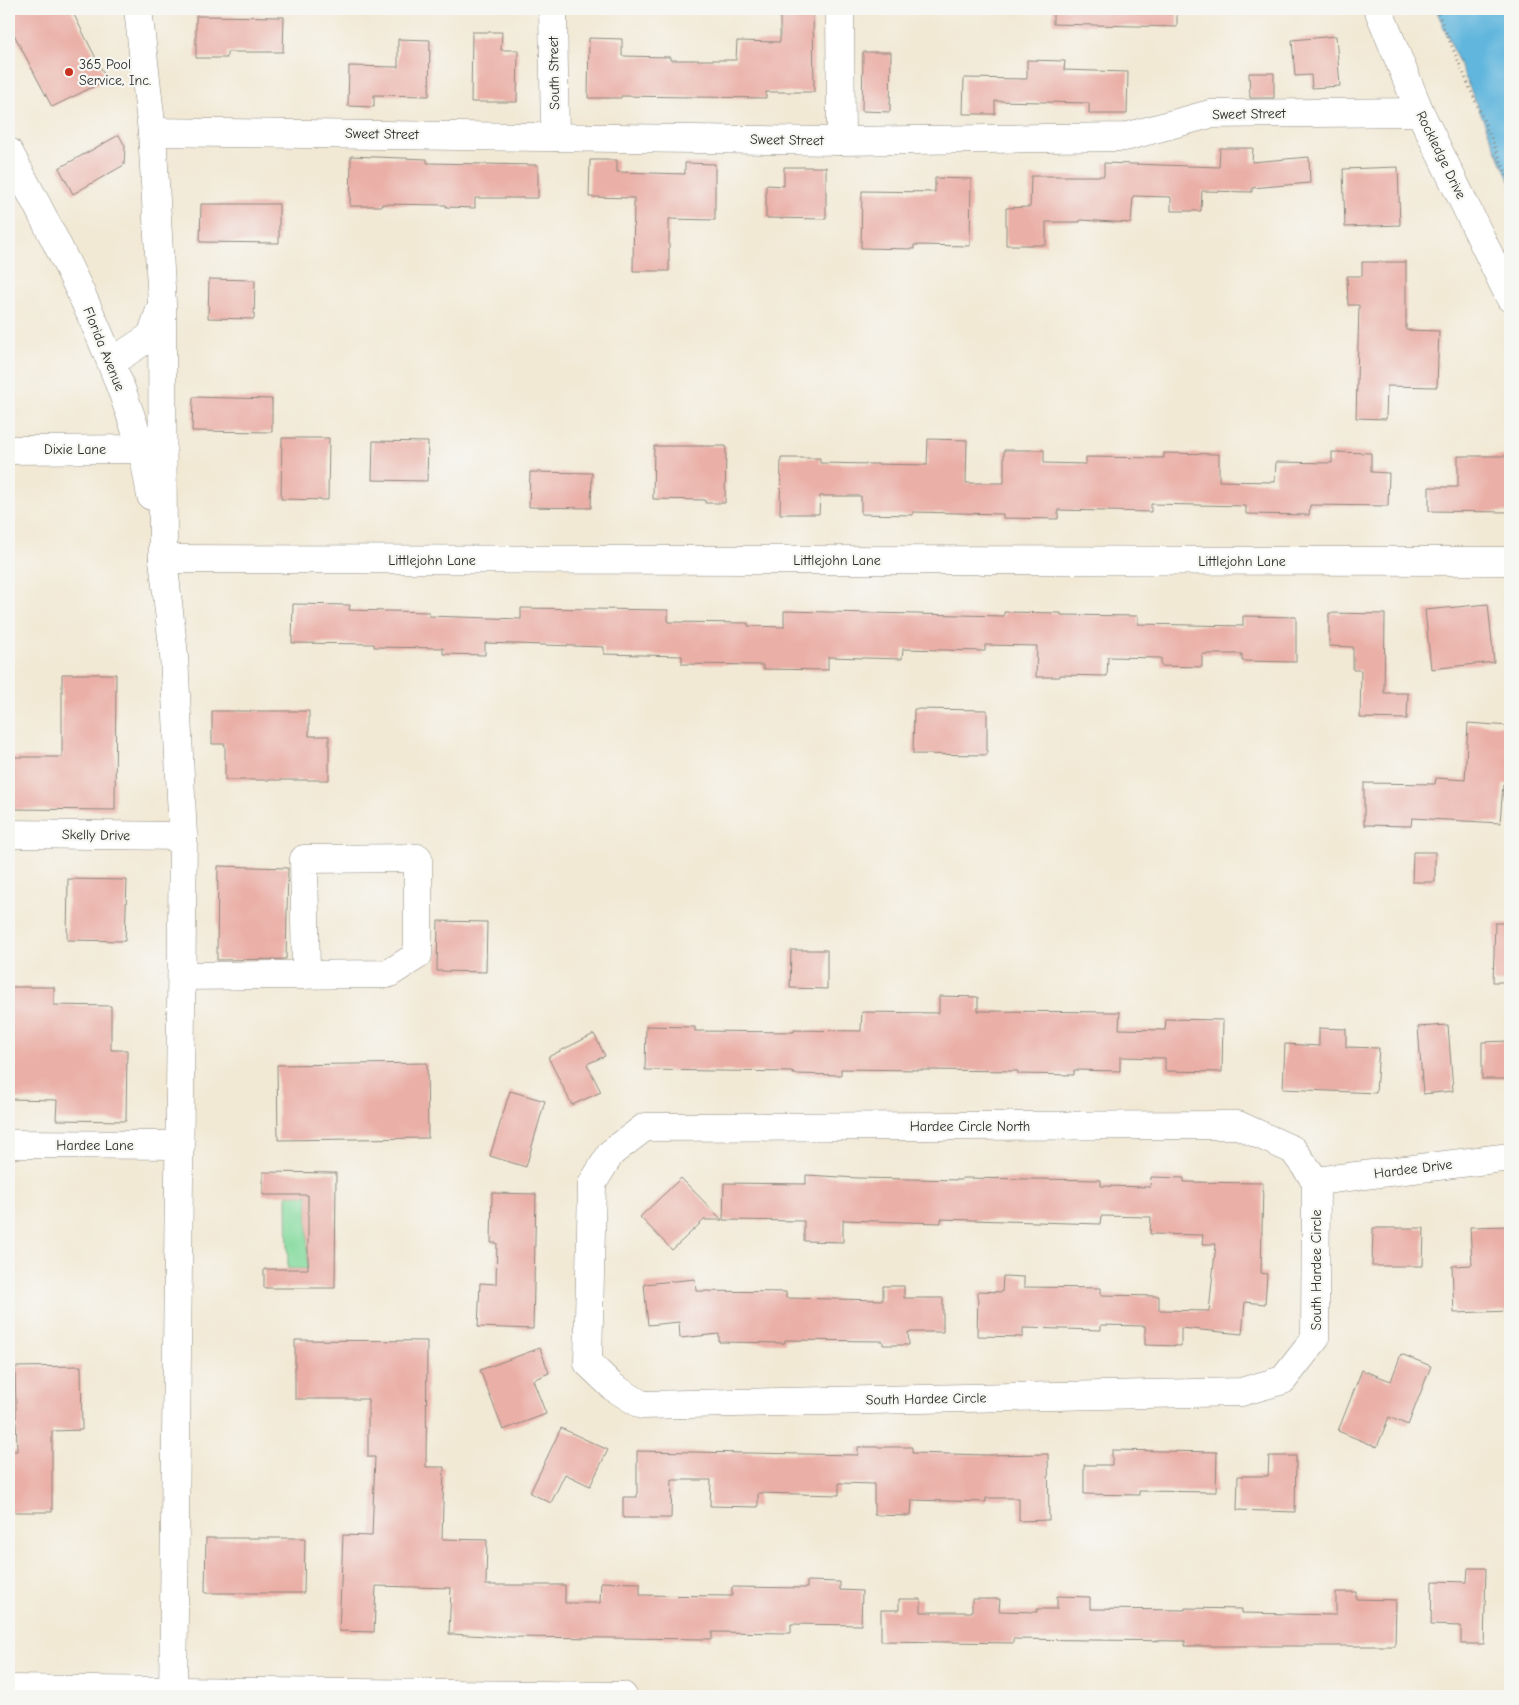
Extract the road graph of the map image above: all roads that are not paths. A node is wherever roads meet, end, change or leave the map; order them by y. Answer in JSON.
{"nodes":[{"id":1,"x":138,"y":9,"type":"edge"},
{"id":2,"x":553,"y":9,"type":"edge"},
{"id":3,"x":840,"y":9,"type":"edge"},
{"id":4,"x":1378,"y":9,"type":"edge"},
{"id":5,"x":1420,"y":112,"type":"junction"},
{"id":6,"x":152,"y":132,"type":"junction"},
{"id":7,"x":555,"y":137,"type":"junction"},
{"id":8,"x":842,"y":141,"type":"junction"},
{"id":9,"x":9,"y":152,"type":"edge"},
{"id":10,"x":1510,"y":298,"type":"edge"},
{"id":11,"x":162,"y":304,"type":"junction"},
{"id":12,"x":112,"y":362,"type":"junction"},
{"id":13,"x":142,"y":449,"type":"junction"},
{"id":14,"x":9,"y":450,"type":"edge"},
{"id":15,"x":163,"y":559,"type":"junction"},
{"id":16,"x":1510,"y":561,"type":"edge"},
{"id":17,"x":9,"y":834,"type":"edge"},
{"id":18,"x":183,"y":836,"type":"junction"},
{"id":19,"x":306,"y":975,"type":"junction"},
{"id":20,"x":182,"y":976,"type":"junction"},
{"id":21,"x":9,"y":1144,"type":"edge"},
{"id":22,"x":181,"y":1145,"type":"junction"},
{"id":23,"x":611,"y":1153,"type":"joint"},
{"id":24,"x":1510,"y":1157,"type":"edge"},
{"id":25,"x":1316,"y":1181,"type":"junction"},
{"id":26,"x":9,"y":1689,"type":"edge"},
{"id":27,"x":173,"y":1693,"type":"edge"},
{"id":28,"x":623,"y":1696,"type":"edge"}],
"edges":[{"from":1,"to":6,"type":"street"},
{"from":2,"to":7,"type":"street","name":"South Street"},
{"from":3,"to":8,"type":"street"},
{"from":4,"to":5,"type":"street","name":"Rockledge Drive"},
{"from":5,"to":8,"type":"street","name":"Sweet Street"},
{"from":5,"to":10,"type":"street","name":"Rockledge Drive"},
{"from":6,"to":7,"type":"street","name":"Sweet Street"},
{"from":6,"to":11,"type":"street"},
{"from":7,"to":8,"type":"street","name":"Sweet Street"},
{"from":9,"to":12,"type":"street","name":"Florida Avenue"},
{"from":11,"to":12,"type":"street"},
{"from":11,"to":15,"type":"street"},
{"from":12,"to":13,"type":"street","name":"Florida Avenue"},
{"from":13,"to":14,"type":"street","name":"Dixie Lane"},
{"from":13,"to":15,"type":"street","name":"Florida Avenue"},
{"from":15,"to":16,"type":"street","name":"Littlejohn Lane"},
{"from":15,"to":18,"type":"street"},
{"from":17,"to":18,"type":"street","name":"Skelly Drive"},
{"from":18,"to":20,"type":"street"},
{"from":19,"to":19,"type":"street"},
{"from":19,"to":20,"type":"street"},
{"from":20,"to":22,"type":"street"},
{"from":21,"to":22,"type":"street","name":"Hardee Lane"},
{"from":22,"to":27,"type":"street"},
{"from":23,"to":25,"type":"street","name":"Hardee Circle North"},
{"from":23,"to":25,"type":"street","name":"South Hardee Circle"},
{"from":24,"to":25,"type":"street","name":"Hardee Drive"},
{"from":26,"to":27,"type":"street"},
{"from":27,"to":28,"type":"street"}]}
